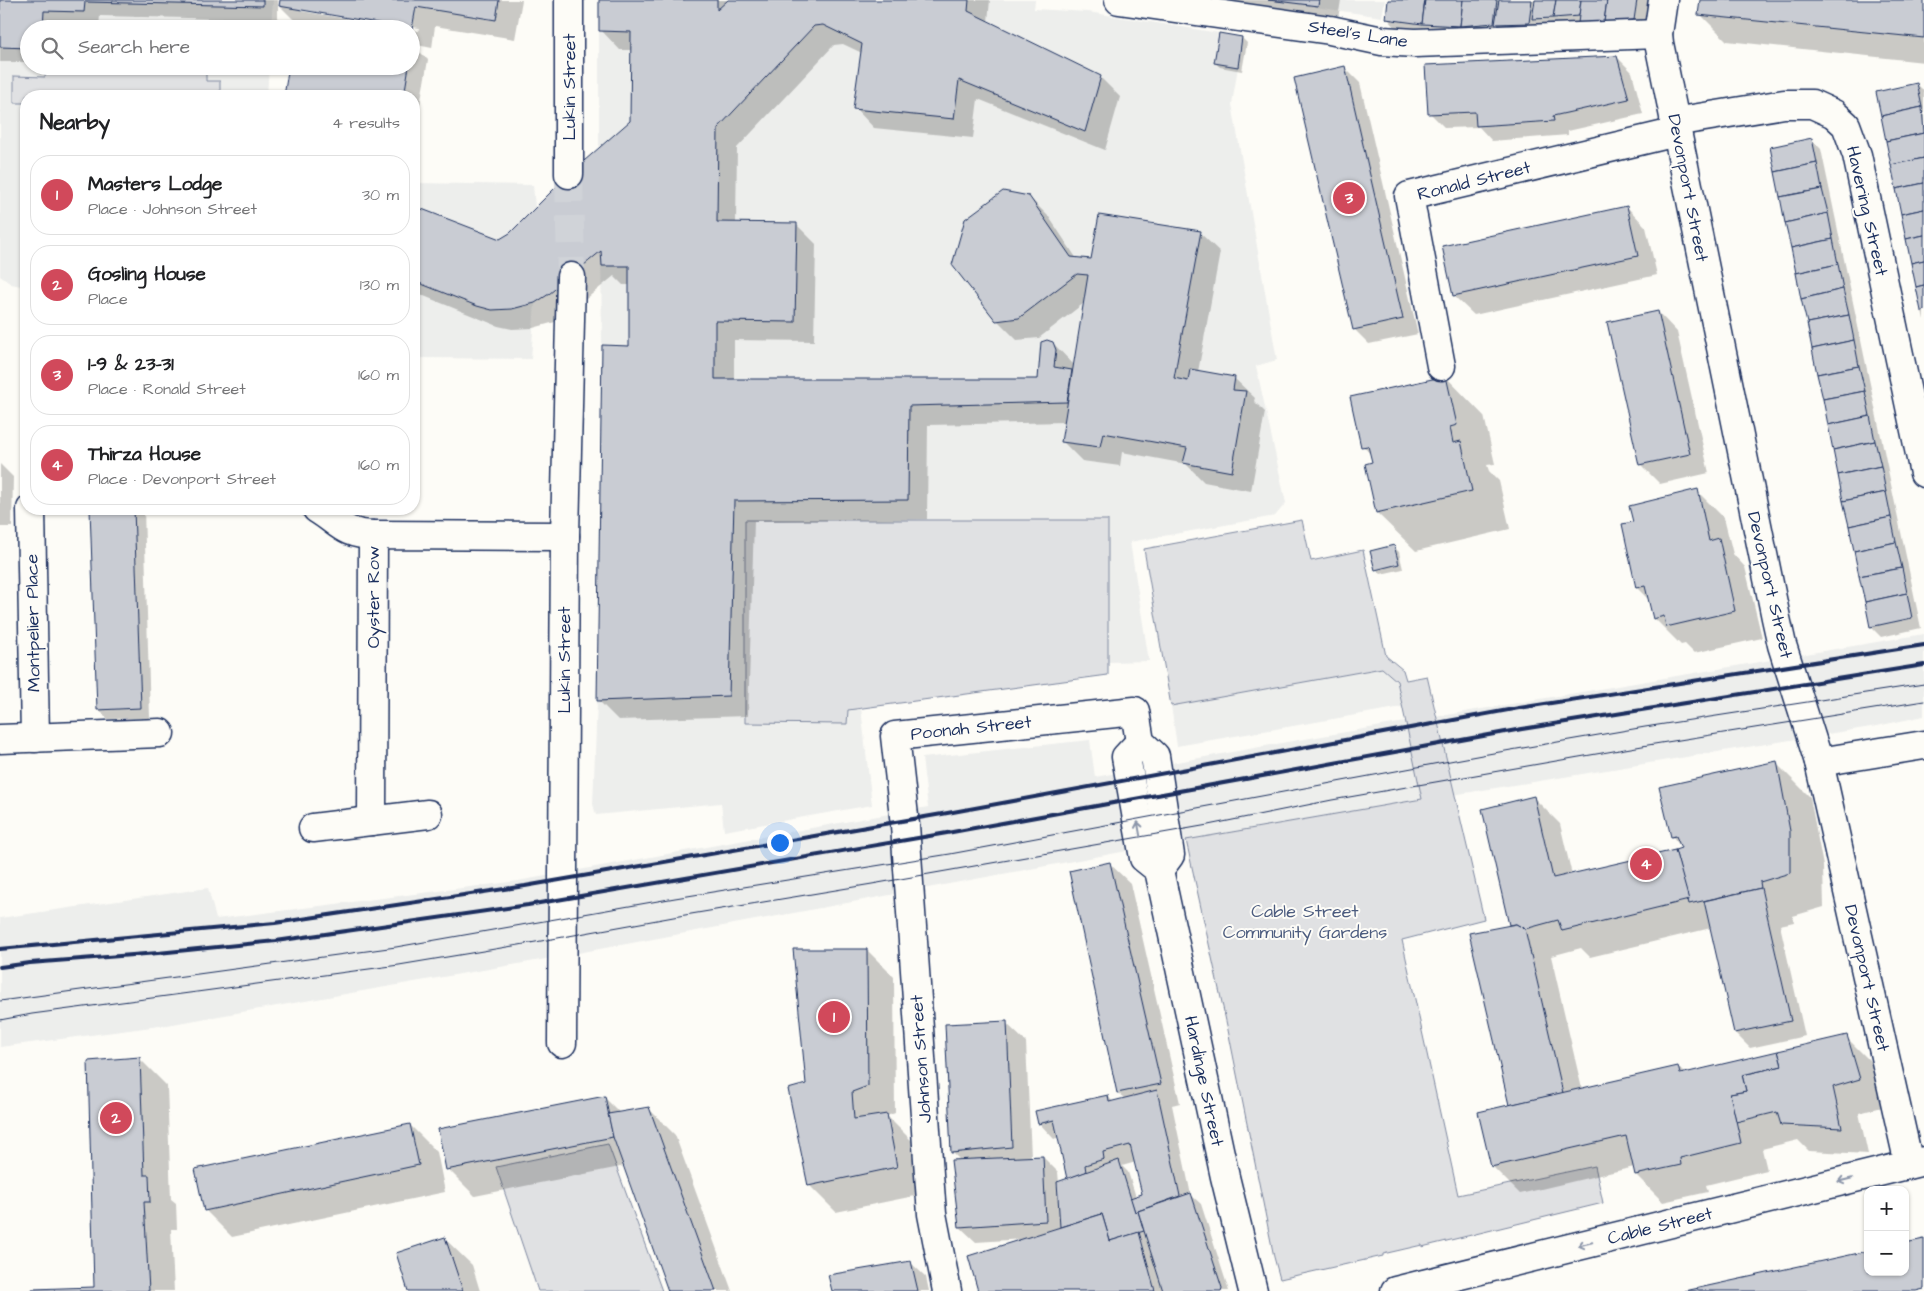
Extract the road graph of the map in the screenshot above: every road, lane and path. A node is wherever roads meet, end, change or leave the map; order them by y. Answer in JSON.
{"nodes":[{"id":1,"x":569,"y":0,"type":"edge"},
{"id":2,"x":1119,"y":0,"type":"edge"},
{"id":3,"x":1663,"y":0,"type":"edge"},
{"id":4,"x":1658,"y":34,"type":"junction"},
{"id":5,"x":1676,"y":127,"type":"junction"},
{"id":6,"x":569,"y":174,"type":"tunnel mouth"},
{"id":7,"x":570,"y":276,"type":"tunnel mouth"},
{"id":8,"x":1441,"y":366,"type":"dead end"},
{"id":9,"x":1924,"y":473,"type":"edge"},
{"id":10,"x":31,"y":515,"type":"edge"},
{"id":11,"x":325,"y":515,"type":"edge"},
{"id":12,"x":373,"y":535,"type":"junction"},
{"id":13,"x":564,"y":536,"type":"junction"},
{"id":14,"x":1135,"y":711,"type":"joint"},
{"id":15,"x":160,"y":732,"type":"dead end"},
{"id":16,"x":35,"y":738,"type":"junction"},
{"id":17,"x":0,"y":739,"type":"edge"},
{"id":18,"x":1924,"y":745,"type":"edge"},
{"id":19,"x":1819,"y":762,"type":"junction"},
{"id":20,"x":428,"y":814,"type":"dead end"},
{"id":21,"x":372,"y":821,"type":"junction"},
{"id":22,"x":906,"y":825,"type":"joint"},
{"id":23,"x":313,"y":828,"type":"dead end"},
{"id":24,"x":562,"y":1043,"type":"dead end"},
{"id":25,"x":1916,"y":1163,"type":"edge"},
{"id":26,"x":947,"y":1291,"type":"edge"},
{"id":27,"x":1253,"y":1291,"type":"edge"},
{"id":28,"x":1396,"y":1291,"type":"edge"}],
"edges":[{"from":1,"to":6,"type":"street","name":"Lukin Street"},
{"from":2,"to":4,"type":"street","name":"Steel's Lane"},
{"from":3,"to":4,"type":"street","name":"Devonport Street"},
{"from":4,"to":5,"type":"street","name":"Devonport Street"},
{"from":5,"to":8,"type":"street","name":"Ronald Street"},
{"from":5,"to":9,"type":"street","name":"Havering Street"},
{"from":5,"to":19,"type":"street","name":"Devonport Street"},
{"from":7,"to":13,"type":"street","name":"Lukin Street"},
{"from":10,"to":16,"type":"street","name":"Montpelier Place"},
{"from":11,"to":12,"type":"street"},
{"from":12,"to":13,"type":"street","name":"Oyster Row"},
{"from":12,"to":21,"type":"street","name":"Oyster Row"},
{"from":13,"to":24,"type":"street","name":"Lukin Street"},
{"from":14,"to":22,"type":"street","name":"Poonah Street"},
{"from":14,"to":27,"type":"street","name":"Hardinge Street"},
{"from":15,"to":16,"type":"street"},
{"from":16,"to":17,"type":"street"},
{"from":18,"to":19,"type":"street"},
{"from":19,"to":25,"type":"street","name":"Devonport Street"},
{"from":20,"to":21,"type":"street"},
{"from":21,"to":23,"type":"street"},
{"from":22,"to":26,"type":"street","name":"Johnson Street"},
{"from":25,"to":28,"type":"street","name":"Cable Street","one_way":true}]}
